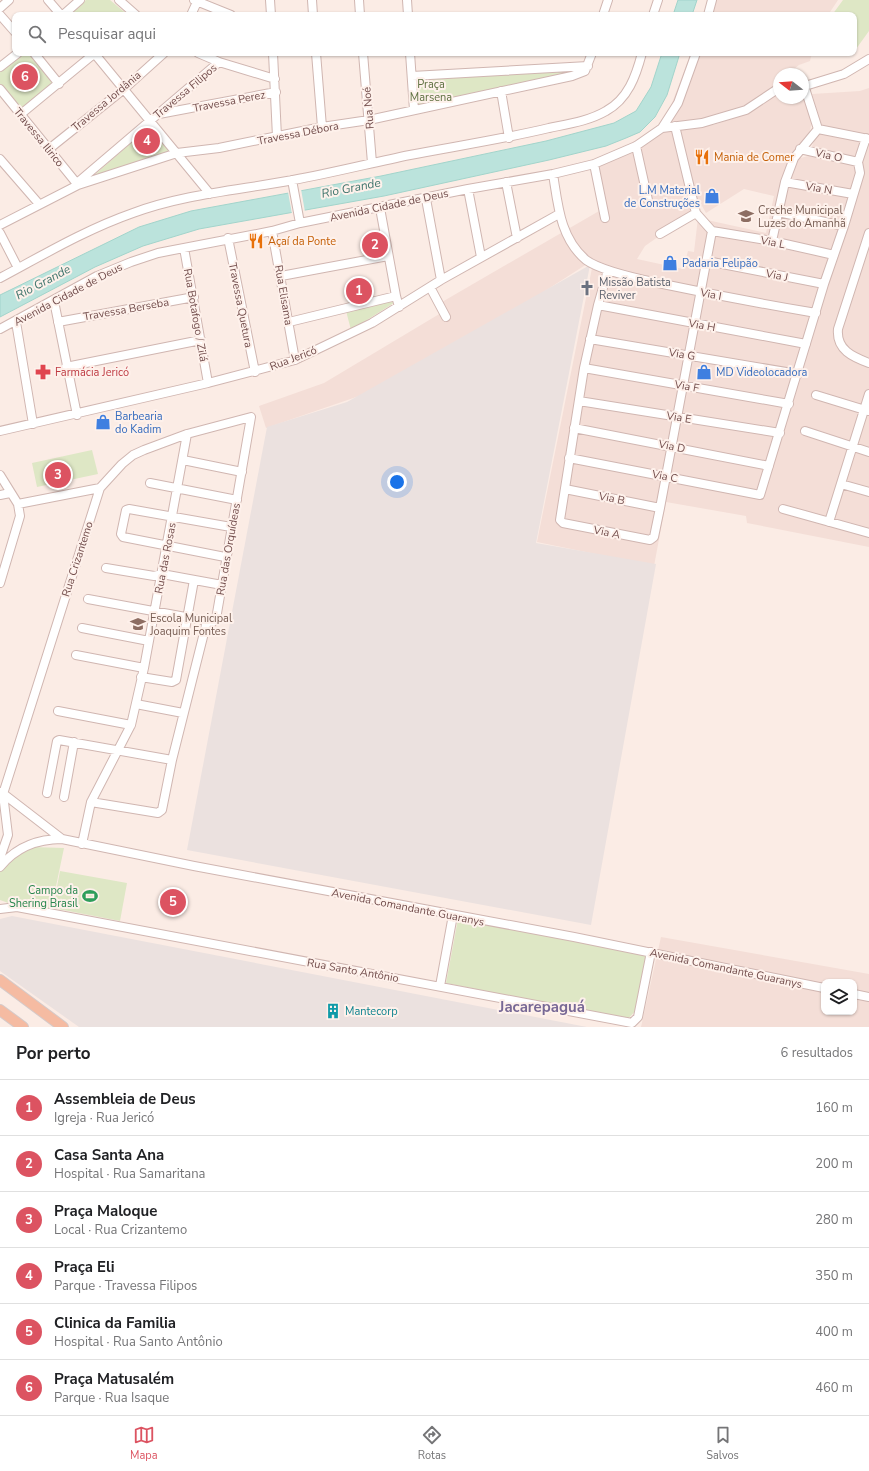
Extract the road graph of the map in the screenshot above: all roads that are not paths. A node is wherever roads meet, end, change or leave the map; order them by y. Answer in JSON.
{"nodes":[{"id":1,"x":9,"y":0,"type":"edge"},
{"id":2,"x":48,"y":0,"type":"edge"},
{"id":3,"x":80,"y":0,"type":"edge"},
{"id":4,"x":119,"y":0,"type":"edge"},
{"id":5,"x":270,"y":0,"type":"edge"},
{"id":6,"x":312,"y":0,"type":"edge"},
{"id":7,"x":359,"y":0,"type":"edge"},
{"id":8,"x":406,"y":0,"type":"edge"},
{"id":9,"x":608,"y":0,"type":"edge"},
{"id":10,"x":658,"y":0,"type":"edge"},
{"id":11,"x":712,"y":0,"type":"edge"},
{"id":12,"x":196,"y":1,"type":"edge"},
{"id":13,"x":0,"y":8,"type":"edge"},
{"id":14,"x":59,"y":12,"type":"edge"},
{"id":15,"x":66,"y":12,"type":"edge"},
{"id":16,"x":133,"y":12,"type":"edge"},
{"id":17,"x":192,"y":12,"type":"edge"},
{"id":18,"x":224,"y":12,"type":"edge"},
{"id":19,"x":271,"y":12,"type":"edge"},
{"id":20,"x":313,"y":12,"type":"edge"},
{"id":21,"x":360,"y":12,"type":"edge"},
{"id":22,"x":408,"y":12,"type":"edge"},
{"id":23,"x":604,"y":12,"type":"edge"},
{"id":24,"x":654,"y":12,"type":"edge"},
{"id":25,"x":709,"y":12,"type":"edge"},
{"id":26,"x":0,"y":15,"type":"edge"},
{"id":27,"x":12,"y":29,"type":"edge"},
{"id":28,"x":14,"y":56,"type":"edge"},
{"id":29,"x":36,"y":56,"type":"edge"},
{"id":30,"x":91,"y":56,"type":"edge"},
{"id":31,"x":96,"y":56,"type":"edge"},
{"id":32,"x":161,"y":56,"type":"edge"},
{"id":33,"x":205,"y":56,"type":"edge"},
{"id":34,"x":273,"y":56,"type":"edge"},
{"id":35,"x":316,"y":56,"type":"edge"},
{"id":36,"x":363,"y":56,"type":"edge"},
{"id":37,"x":410,"y":56,"type":"edge"},
{"id":38,"x":591,"y":56,"type":"edge"},
{"id":39,"x":641,"y":56,"type":"edge"},
{"id":40,"x":695,"y":56,"type":"edge"},
{"id":41,"x":869,"y":59,"type":"edge"},
{"id":42,"x":219,"y":62,"type":"junction"},
{"id":43,"x":588,"y":66,"type":"junction"},
{"id":44,"x":0,"y":67,"type":"edge"},
{"id":45,"x":412,"y":76,"type":"junction"},
{"id":46,"x":275,"y":79,"type":"junction"},
{"id":47,"x":809,"y":82,"type":"edge"},
{"id":48,"x":59,"y":84,"type":"junction"},
{"id":49,"x":0,"y":89,"type":"edge"},
{"id":50,"x":124,"y":89,"type":"junction"},
{"id":51,"x":501,"y":91,"type":"junction"},
{"id":52,"x":276,"y":92,"type":"junction"},
{"id":53,"x":773,"y":92,"type":"edge"},
{"id":54,"x":809,"y":99,"type":"edge"},
{"id":55,"x":414,"y":110,"type":"junction"},
{"id":56,"x":21,"y":114,"type":"junction"},
{"id":57,"x":159,"y":114,"type":"junction"},
{"id":58,"x":150,"y":120,"type":"junction"},
{"id":59,"x":369,"y":120,"type":"junction"},
{"id":60,"x":675,"y":126,"type":"junction"},
{"id":61,"x":322,"y":127,"type":"junction"},
{"id":62,"x":662,"y":128,"type":"junction"},
{"id":63,"x":818,"y":129,"type":"junction"},
{"id":64,"x":277,"y":138,"type":"junction"},
{"id":65,"x":509,"y":138,"type":"junction"},
{"id":66,"x":867,"y":138,"type":"edge"},
{"id":67,"x":636,"y":146,"type":"junction"},
{"id":68,"x":49,"y":149,"type":"junction"},
{"id":69,"x":800,"y":149,"type":"junction"},
{"id":70,"x":177,"y":153,"type":"junction"},
{"id":71,"x":0,"y":159,"type":"edge"},
{"id":72,"x":858,"y":162,"type":"junction"},
{"id":73,"x":372,"y":163,"type":"junction"},
{"id":74,"x":594,"y":164,"type":"junction"},
{"id":75,"x":553,"y":174,"type":"junction"},
{"id":76,"x":292,"y":180,"type":"junction"},
{"id":77,"x":506,"y":182,"type":"junction"},
{"id":78,"x":785,"y":182,"type":"junction"},
{"id":79,"x":78,"y":184,"type":"junction"},
{"id":80,"x":468,"y":189,"type":"junction"},
{"id":81,"x":210,"y":194,"type":"junction"},
{"id":82,"x":853,"y":194,"type":"junction"},
{"id":83,"x":426,"y":199,"type":"junction"},
{"id":84,"x":648,"y":200,"type":"dead end"},
{"id":85,"x":39,"y":204,"type":"junction"},
{"id":86,"x":380,"y":208,"type":"junction"},
{"id":87,"x":778,"y":212,"type":"junction"},
{"id":88,"x":696,"y":213,"type":"junction"},
{"id":89,"x":559,"y":214,"type":"junction"},
{"id":90,"x":605,"y":218,"type":"dead end"},
{"id":91,"x":300,"y":224,"type":"junction"},
{"id":92,"x":0,"y":225,"type":"edge"},
{"id":93,"x":844,"y":226,"type":"junction"},
{"id":94,"x":272,"y":231,"type":"junction"},
{"id":95,"x":712,"y":231,"type":"junction"},
{"id":96,"x":0,"y":233,"type":"edge"},
{"id":97,"x":869,"y":233,"type":"edge"},
{"id":98,"x":660,"y":234,"type":"dead end"},
{"id":99,"x":228,"y":238,"type":"junction"},
{"id":100,"x":518,"y":238,"type":"junction"},
{"id":101,"x":772,"y":241,"type":"junction"},
{"id":102,"x":184,"y":248,"type":"junction"},
{"id":103,"x":834,"y":255,"type":"junction"},
{"id":104,"x":388,"y":256,"type":"junction"},
{"id":105,"x":481,"y":257,"type":"junction"},
{"id":106,"x":707,"y":261,"type":"junction"},
{"id":107,"x":18,"y":268,"type":"junction"},
{"id":108,"x":608,"y":270,"type":"junction"},
{"id":109,"x":281,"y":276,"type":"junction"},
{"id":110,"x":0,"y":278,"type":"edge"},
{"id":111,"x":441,"y":280,"type":"junction"},
{"id":112,"x":824,"y":284,"type":"junction"},
{"id":113,"x":430,"y":287,"type":"junction"},
{"id":114,"x":701,"y":292,"type":"junction"},
{"id":115,"x":396,"y":296,"type":"junction"},
{"id":116,"x":194,"y":297,"type":"junction"},
{"id":117,"x":54,"y":301,"type":"junction"},
{"id":118,"x":598,"y":306,"type":"junction"},
{"id":119,"x":399,"y":307,"type":"junction"},
{"id":120,"x":816,"y":313,"type":"junction"},
{"id":121,"x":446,"y":317,"type":"dead end"},
{"id":122,"x":16,"y":322,"type":"junction"},
{"id":123,"x":58,"y":322,"type":"junction"},
{"id":124,"x":289,"y":322,"type":"junction"},
{"id":125,"x":695,"y":324,"type":"junction"},
{"id":126,"x":0,"y":329,"type":"edge"},
{"id":127,"x":590,"y":338,"type":"junction"},
{"id":128,"x":201,"y":340,"type":"junction"},
{"id":129,"x":806,"y":344,"type":"junction"},
{"id":130,"x":689,"y":355,"type":"junction"},
{"id":131,"x":295,"y":360,"type":"junction"},
{"id":132,"x":869,"y":363,"type":"edge"},
{"id":133,"x":66,"y":367,"type":"junction"},
{"id":134,"x":584,"y":368,"type":"junction"},
{"id":135,"x":255,"y":372,"type":"junction"},
{"id":136,"x":798,"y":374,"type":"junction"},
{"id":137,"x":208,"y":383,"type":"junction"},
{"id":138,"x":684,"y":385,"type":"junction"},
{"id":139,"x":869,"y":394,"type":"edge"},
{"id":140,"x":816,"y":395,"type":"dead end"},
{"id":141,"x":580,"y":400,"type":"junction"},
{"id":142,"x":789,"y":404,"type":"junction"},
{"id":143,"x":867,"y":411,"type":"edge"},
{"id":144,"x":76,"y":415,"type":"junction"},
{"id":145,"x":677,"y":416,"type":"junction"},
{"id":146,"x":251,"y":417,"type":"joint"},
{"id":147,"x":33,"y":424,"type":"junction"},
{"id":148,"x":574,"y":428,"type":"junction"},
{"id":149,"x":0,"y":431,"type":"edge"},
{"id":150,"x":805,"y":431,"type":"dead end"},
{"id":151,"x":780,"y":433,"type":"junction"},
{"id":152,"x":188,"y":434,"type":"junction"},
{"id":153,"x":672,"y":445,"type":"junction"},
{"id":154,"x":853,"y":446,"type":"junction"},
{"id":155,"x":869,"y":452,"type":"edge"},
{"id":156,"x":569,"y":458,"type":"junction"},
{"id":157,"x":183,"y":460,"type":"junction"},
{"id":158,"x":769,"y":466,"type":"junction"},
{"id":159,"x":242,"y":472,"type":"junction"},
{"id":160,"x":0,"y":475,"type":"edge"},
{"id":161,"x":666,"y":477,"type":"junction"},
{"id":162,"x":150,"y":483,"type":"dead end"},
{"id":163,"x":841,"y":484,"type":"junction"},
{"id":164,"x":100,"y":488,"type":"junction"},
{"id":165,"x":178,"y":489,"type":"junction"},
{"id":166,"x":565,"y":489,"type":"junction"},
{"id":167,"x":869,"y":492,"type":"edge"},
{"id":168,"x":10,"y":493,"type":"junction"},
{"id":169,"x":0,"y":494,"type":"edge"},
{"id":170,"x":237,"y":500,"type":"junction"},
{"id":171,"x":18,"y":504,"type":"junction"},
{"id":172,"x":660,"y":508,"type":"junction"},
{"id":173,"x":783,"y":509,"type":"dead end"},
{"id":174,"x":173,"y":517,"type":"junction"},
{"id":175,"x":829,"y":522,"type":"junction"},
{"id":176,"x":231,"y":527,"type":"junction"},
{"id":177,"x":869,"y":533,"type":"edge"},
{"id":178,"x":167,"y":545,"type":"junction"},
{"id":179,"x":225,"y":557,"type":"junction"},
{"id":180,"x":106,"y":568,"type":"dead end"},
{"id":181,"x":162,"y":574,"type":"junction"},
{"id":182,"x":194,"y":580,"type":"junction"},
{"id":183,"x":0,"y":583,"type":"edge"},
{"id":184,"x":222,"y":585,"type":"junction"},
{"id":185,"x":88,"y":599,"type":"dead end"},
{"id":186,"x":155,"y":611,"type":"junction"},
{"id":187,"x":187,"y":618,"type":"junction"},
{"id":188,"x":207,"y":621,"type":"junction"},
{"id":189,"x":82,"y":628,"type":"dead end"},
{"id":190,"x":149,"y":641,"type":"junction"},
{"id":191,"x":76,"y":655,"type":"dead end"},
{"id":192,"x":144,"y":668,"type":"junction"},
{"id":193,"x":141,"y":677,"type":"junction"},
{"id":194,"x":136,"y":704,"type":"junction"},
{"id":195,"x":58,"y":711,"type":"dead end"},
{"id":196,"x":184,"y":713,"type":"junction"},
{"id":197,"x":131,"y":725,"type":"junction"},
{"id":198,"x":74,"y":742,"type":"junction"},
{"id":199,"x":117,"y":750,"type":"junction"},
{"id":200,"x":172,"y":760,"type":"junction"},
{"id":201,"x":1,"y":793,"type":"edge"},
{"id":202,"x":47,"y":793,"type":"dead end"},
{"id":203,"x":64,"y":797,"type":"dead end"},
{"id":204,"x":91,"y":802,"type":"junction"},
{"id":205,"x":62,"y":839,"type":"junction"},
{"id":206,"x":82,"y":844,"type":"junction"},
{"id":207,"x":0,"y":858,"type":"edge"},
{"id":208,"x":0,"y":867,"type":"edge"},
{"id":209,"x":0,"y":903,"type":"edge"},
{"id":210,"x":17,"y":907,"type":"junction"},
{"id":211,"x":0,"y":909,"type":"edge"},
{"id":212,"x":453,"y":916,"type":"junction"},
{"id":213,"x":651,"y":952,"type":"junction"},
{"id":214,"x":0,"y":980,"type":"edge"},
{"id":215,"x":440,"y":986,"type":"junction"},
{"id":216,"x":821,"y":987,"type":"edge"},
{"id":217,"x":857,"y":995,"type":"edge"},
{"id":218,"x":869,"y":998,"type":"edge"},
{"id":219,"x":0,"y":1010,"type":"edge"},
{"id":220,"x":23,"y":1027,"type":"edge"},
{"id":221,"x":63,"y":1027,"type":"edge"}],
"edges":[{"from":1,"to":13,"type":"street"},
{"from":2,"to":14,"type":"street"},
{"from":3,"to":15,"type":"street"},
{"from":4,"to":16,"type":"street"},
{"from":5,"to":19,"type":"street"},
{"from":6,"to":20,"type":"street"},
{"from":7,"to":21,"type":"street"},
{"from":8,"to":22,"type":"street"},
{"from":9,"to":23,"type":"street"},
{"from":10,"to":24,"type":"street"},
{"from":11,"to":25,"type":"street"},
{"from":12,"to":17,"type":"street"},
{"from":12,"to":18,"type":"street"},
{"from":26,"to":27,"type":"street"},
{"from":28,"to":44,"type":"street"},
{"from":29,"to":48,"type":"street"},
{"from":30,"to":48,"type":"street"},
{"from":31,"to":50,"type":"street"},
{"from":32,"to":50,"type":"street","name":"Travessa Jordânia"},
{"from":33,"to":42,"type":"street"},
{"from":34,"to":46,"type":"street"},
{"from":35,"to":61,"type":"street"},
{"from":36,"to":59,"type":"street","name":"Rua Noé"},
{"from":37,"to":45,"type":"street"},
{"from":38,"to":43,"type":"street"},
{"from":39,"to":65,"type":"street"},
{"from":40,"to":62,"type":"street"},
{"from":41,"to":47,"type":"street"},
{"from":42,"to":46,"type":"street"},
{"from":42,"to":57,"type":"street","name":"Travessa Filipos"},
{"from":43,"to":45,"type":"street"},
{"from":43,"to":51,"type":"street","name":"Travessa Débora"},
{"from":45,"to":55,"type":"street"},
{"from":46,"to":52,"type":"street"},
{"from":48,"to":56,"type":"street"},
{"from":49,"to":56,"type":"street","name":"Travessa Ilirico"},
{"from":50,"to":58,"type":"street"},
{"from":50,"to":68,"type":"street","name":"Travessa Jordânia"},
{"from":51,"to":55,"type":"street","name":"Travessa Débora"},
{"from":51,"to":65,"type":"street"},
{"from":52,"to":57,"type":"street","name":"Travessa Perez"},
{"from":52,"to":64,"type":"street"},
{"from":53,"to":60,"type":"street","name":"Avenida Cidade de Deus"},
{"from":54,"to":63,"type":"street"},
{"from":55,"to":59,"type":"street","name":"Travessa Débora"},
{"from":56,"to":68,"type":"street","name":"Travessa Ilirico"},
{"from":57,"to":58,"type":"street","name":"Travessa Filipos"},
{"from":58,"to":70,"type":"street"},
{"from":58,"to":79,"type":"street","name":"Travessa Filipos"},
{"from":59,"to":61,"type":"street","name":"Travessa Débora"},
{"from":59,"to":73,"type":"street","name":"Rua Noé"},
{"from":60,"to":62,"type":"street","name":"Avenida Cidade de Deus"},
{"from":60,"to":88,"type":"street"},
{"from":61,"to":64,"type":"street","name":"Travessa Débora"},
{"from":62,"to":67,"type":"street","name":"Avenida Cidade de Deus"},
{"from":63,"to":66,"type":"street"},
{"from":63,"to":69,"type":"street"},
{"from":64,"to":70,"type":"street","name":"Travessa Débora"},
{"from":65,"to":73,"type":"street"},
{"from":66,"to":72,"type":"street"},
{"from":67,"to":74,"type":"street","name":"Avenida Cidade de Deus"},
{"from":67,"to":84,"type":"street"},
{"from":68,"to":79,"type":"street","name":"Travessa Ilirico"},
{"from":69,"to":72,"type":"street","name":"Via O"},
{"from":69,"to":78,"type":"street"},
{"from":70,"to":79,"type":"street","name":"Travessa Débora"},
{"from":70,"to":81,"type":"street"},
{"from":71,"to":85,"type":"street"},
{"from":72,"to":82,"type":"street"},
{"from":73,"to":76,"type":"street"},
{"from":74,"to":75,"type":"street","name":"Avenida Cidade de Deus"},
{"from":74,"to":90,"type":"street"},
{"from":75,"to":77,"type":"street","name":"Avenida Cidade de Deus"},
{"from":75,"to":89,"type":"street","name":"Via I"},
{"from":76,"to":81,"type":"street"},
{"from":76,"to":91,"type":"street"},
{"from":77,"to":80,"type":"street","name":"Avenida Cidade de Deus"},
{"from":77,"to":100,"type":"street"},
{"from":78,"to":82,"type":"street","name":"Via N"},
{"from":78,"to":87,"type":"street"},
{"from":79,"to":85,"type":"street","name":"Travessa Débora"},
{"from":80,"to":83,"type":"street","name":"Avenida Cidade de Deus"},
{"from":80,"to":105,"type":"street"},
{"from":81,"to":107,"type":"street"},
{"from":82,"to":93,"type":"street"},
{"from":83,"to":86,"type":"street","name":"Avenida Cidade de Deus"},
{"from":83,"to":111,"type":"street"},
{"from":85,"to":92,"type":"street","name":"Travessa Débora"},
{"from":86,"to":91,"type":"street","name":"Avenida Cidade de Deus"},
{"from":86,"to":104,"type":"street"},
{"from":87,"to":93,"type":"street"},
{"from":87,"to":101,"type":"street"},
{"from":88,"to":95,"type":"street"},
{"from":88,"to":98,"type":"street"},
{"from":89,"to":100,"type":"street","name":"Rua Jericó"},
{"from":89,"to":108,"type":"street","name":"Via I"},
{"from":91,"to":94,"type":"street","name":"Avenida Cidade de Deus"},
{"from":93,"to":103,"type":"street"},
{"from":94,"to":99,"type":"street","name":"Avenida Cidade de Deus"},
{"from":94,"to":109,"type":"street","name":"Rua Elisama"},
{"from":95,"to":101,"type":"street","name":"Via L"},
{"from":95,"to":106,"type":"street"},
{"from":96,"to":107,"type":"street"},
{"from":97,"to":132,"type":"street"},
{"from":99,"to":102,"type":"street","name":"Avenida Cidade de Deus"},
{"from":99,"to":135,"type":"street","name":"Travessa Quetura"},
{"from":100,"to":105,"type":"street","name":"Rua Jericó"},
{"from":101,"to":103,"type":"street","name":"Via L"},
{"from":102,"to":116,"type":"street","name":"Rua Botafogo / Zilá"},
{"from":102,"to":117,"type":"street","name":"Avenida Cidade de Deus"},
{"from":103,"to":112,"type":"street"},
{"from":104,"to":109,"type":"street"},
{"from":104,"to":115,"type":"street"},
{"from":105,"to":111,"type":"street","name":"Rua Jericó"},
{"from":106,"to":112,"type":"street","name":"Via J"},
{"from":106,"to":114,"type":"street"},
{"from":107,"to":110,"type":"street"},
{"from":108,"to":114,"type":"street","name":"Via I"},
{"from":108,"to":118,"type":"street"},
{"from":109,"to":124,"type":"street","name":"Rua Elisama"},
{"from":111,"to":113,"type":"street","name":"Rua Jericó"},
{"from":112,"to":120,"type":"street"},
{"from":113,"to":119,"type":"street","name":"Rua Jericó"},
{"from":113,"to":121,"type":"street"},
{"from":114,"to":120,"type":"street","name":"Via I"},
{"from":114,"to":125,"type":"street"},
{"from":115,"to":119,"type":"street"},
{"from":115,"to":124,"type":"street"},
{"from":116,"to":123,"type":"street","name":"Travessa Berseba"},
{"from":116,"to":128,"type":"street","name":"Rua Botafogo / Zilá"},
{"from":117,"to":122,"type":"street","name":"Avenida Cidade de Deus"},
{"from":117,"to":123,"type":"street"},
{"from":118,"to":125,"type":"street","name":"Via H"},
{"from":118,"to":127,"type":"street"},
{"from":119,"to":131,"type":"street","name":"Rua Jericó"},
{"from":120,"to":129,"type":"street"},
{"from":122,"to":126,"type":"street","name":"Avenida Cidade de Deus"},
{"from":122,"to":147,"type":"street"},
{"from":123,"to":133,"type":"street"},
{"from":124,"to":131,"type":"street","name":"Rua Elisama"},
{"from":125,"to":129,"type":"street","name":"Via H"},
{"from":125,"to":130,"type":"street"},
{"from":127,"to":130,"type":"street","name":"Via G"},
{"from":127,"to":134,"type":"street"},
{"from":128,"to":133,"type":"street"},
{"from":128,"to":137,"type":"street","name":"Rua Botafogo / Zilá"},
{"from":129,"to":136,"type":"street"},
{"from":130,"to":136,"type":"street","name":"Via G"},
{"from":130,"to":138,"type":"street"},
{"from":131,"to":135,"type":"street","name":"Rua Jericó"},
{"from":133,"to":144,"type":"street"},
{"from":134,"to":138,"type":"street","name":"Via F"},
{"from":134,"to":141,"type":"street"},
{"from":135,"to":137,"type":"street","name":"Rua Jericó"},
{"from":136,"to":142,"type":"street"},
{"from":137,"to":144,"type":"street","name":"Rua Jericó"},
{"from":138,"to":142,"type":"street","name":"Via F"},
{"from":138,"to":145,"type":"street"},
{"from":139,"to":143,"type":"street"},
{"from":140,"to":143,"type":"street"},
{"from":141,"to":145,"type":"street","name":"Via E"},
{"from":141,"to":148,"type":"street"},
{"from":142,"to":151,"type":"street"},
{"from":143,"to":154,"type":"street"},
{"from":144,"to":147,"type":"street","name":"Rua Jericó"},
{"from":145,"to":151,"type":"street","name":"Via E"},
{"from":145,"to":153,"type":"street"},
{"from":146,"to":152,"type":"street","name":"Rua Crizantemo"},
{"from":146,"to":159,"type":"street","name":"Rua das Orquídeas"},
{"from":147,"to":149,"type":"street","name":"Rua Jericó"},
{"from":148,"to":153,"type":"street","name":"Via D"},
{"from":148,"to":156,"type":"street"},
{"from":150,"to":154,"type":"street"},
{"from":151,"to":158,"type":"street"},
{"from":152,"to":157,"type":"street","name":"Rua das Rosas"},
{"from":152,"to":164,"type":"street","name":"Rua Crizantemo"},
{"from":153,"to":158,"type":"street","name":"Via D"},
{"from":153,"to":161,"type":"street"},
{"from":154,"to":155,"type":"street"},
{"from":154,"to":163,"type":"street"},
{"from":156,"to":161,"type":"street","name":"Via C"},
{"from":156,"to":166,"type":"street"},
{"from":157,"to":159,"type":"street"},
{"from":157,"to":165,"type":"street","name":"Rua das Rosas"},
{"from":158,"to":161,"type":"street","name":"Via C"},
{"from":159,"to":170,"type":"street","name":"Rua das Orquídeas"},
{"from":160,"to":168,"type":"street"},
{"from":161,"to":172,"type":"street"},
{"from":162,"to":165,"type":"street"},
{"from":163,"to":167,"type":"street"},
{"from":163,"to":175,"type":"street"},
{"from":164,"to":171,"type":"street"},
{"from":164,"to":201,"type":"street","name":"Rua Crizantemo"},
{"from":165,"to":170,"type":"street"},
{"from":165,"to":174,"type":"street","name":"Rua das Rosas"},
{"from":166,"to":172,"type":"street","name":"Via B"},
{"from":166,"to":172,"type":"street","name":"Via A"},
{"from":168,"to":169,"type":"street"},
{"from":168,"to":171,"type":"street"},
{"from":170,"to":176,"type":"street","name":"Rua das Orquídeas"},
{"from":171,"to":183,"type":"street"},
{"from":173,"to":175,"type":"street"},
{"from":174,"to":176,"type":"street"},
{"from":174,"to":178,"type":"street","name":"Rua das Rosas"},
{"from":174,"to":178,"type":"street"},
{"from":175,"to":177,"type":"street"},
{"from":176,"to":179,"type":"street","name":"Rua das Orquídeas"},
{"from":178,"to":179,"type":"street"},
{"from":178,"to":181,"type":"street","name":"Rua das Rosas"},
{"from":179,"to":184,"type":"street","name":"Rua das Orquídeas"},
{"from":180,"to":181,"type":"street"},
{"from":181,"to":182,"type":"street"},
{"from":181,"to":186,"type":"street","name":"Rua das Rosas"},
{"from":182,"to":184,"type":"street"},
{"from":182,"to":187,"type":"street"},
{"from":184,"to":188,"type":"street","name":"Rua das Orquídeas"},
{"from":185,"to":186,"type":"street"},
{"from":186,"to":187,"type":"street"},
{"from":186,"to":190,"type":"street","name":"Rua das Rosas"},
{"from":187,"to":188,"type":"street"},
{"from":187,"to":193,"type":"street"},
{"from":188,"to":196,"type":"street","name":"Rua das Orquídeas"},
{"from":189,"to":190,"type":"street"},
{"from":190,"to":192,"type":"street","name":"Rua das Rosas"},
{"from":191,"to":192,"type":"street"},
{"from":192,"to":193,"type":"street","name":"Rua das Rosas"},
{"from":193,"to":194,"type":"street","name":"Rua das Rosas"},
{"from":194,"to":196,"type":"street"},
{"from":194,"to":197,"type":"street","name":"Rua das Rosas"},
{"from":195,"to":197,"type":"street"},
{"from":196,"to":200,"type":"street","name":"Rua das Orquídeas"},
{"from":197,"to":199,"type":"street","name":"Rua das Rosas"},
{"from":198,"to":199,"type":"street"},
{"from":198,"to":202,"type":"street"},
{"from":198,"to":203,"type":"street"},
{"from":199,"to":200,"type":"street"},
{"from":199,"to":204,"type":"street","name":"Rua das Rosas"},
{"from":200,"to":204,"type":"street","name":"Rua das Orquídeas"},
{"from":201,"to":205,"type":"street"},
{"from":201,"to":207,"type":"street"},
{"from":204,"to":206,"type":"street","name":"Rua das Rosas"},
{"from":205,"to":206,"type":"street","name":"Avenida Comandante Guaranys"},
{"from":205,"to":208,"type":"street","name":"Avenida Comandante Guaranys"},
{"from":206,"to":212,"type":"street","name":"Avenida Comandante Guaranys"},
{"from":209,"to":210,"type":"street"},
{"from":210,"to":211,"type":"street","name":"Rua Santo Antônio"},
{"from":210,"to":215,"type":"street","name":"Rua Santo Antônio"},
{"from":212,"to":213,"type":"street","name":"Avenida Comandante Guaranys"},
{"from":212,"to":215,"type":"street"},
{"from":213,"to":215,"type":"street","name":"Rua Santo Antônio"},
{"from":213,"to":216,"type":"street","name":"Avenida Comandante Guaranys"},
{"from":214,"to":221,"type":"main road"},
{"from":217,"to":218,"type":"street"},
{"from":219,"to":220,"type":"main road"}]}
